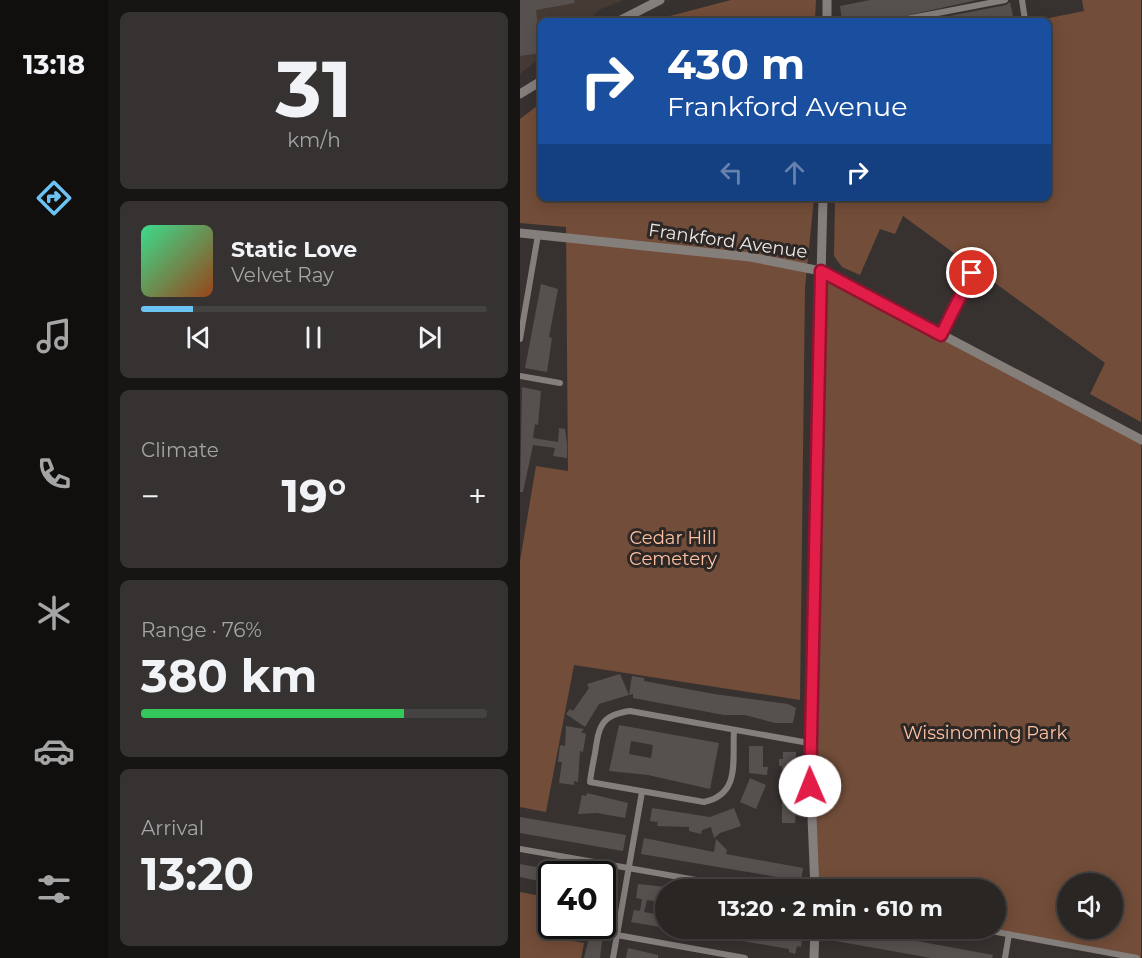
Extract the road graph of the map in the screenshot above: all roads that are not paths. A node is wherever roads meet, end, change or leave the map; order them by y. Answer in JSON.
{"nodes":[{"id":1,"x":660,"y":0,"type":"edge"},
{"id":2,"x":827,"y":0,"type":"edge"},
{"id":3,"x":1005,"y":0,"type":"edge"},
{"id":4,"x":1022,"y":0,"type":"edge"},
{"id":5,"x":625,"y":18,"type":"edge"},
{"id":6,"x":827,"y":18,"type":"edge"},
{"id":7,"x":912,"y":18,"type":"edge"},
{"id":8,"x":1025,"y":18,"type":"edge"},
{"id":9,"x":538,"y":83,"type":"edge"},
{"id":10,"x":520,"y":94,"type":"edge"},
{"id":11,"x":823,"y":201,"type":"edge"},
{"id":12,"x":520,"y":233,"type":"edge"},
{"id":13,"x":538,"y":235,"type":"junction"},
{"id":14,"x":821,"y":271,"type":"junction"},
{"id":15,"x":972,"y":273,"type":"dead end"},
{"id":16,"x":941,"y":335,"type":"junction"},
{"id":17,"x":520,"y":339,"type":"edge"},
{"id":18,"x":520,"y":376,"type":"edge"},
{"id":19,"x":560,"y":383,"type":"dead end"},
{"id":20,"x":1141,"y":440,"type":"edge"},
{"id":21,"x":734,"y":730,"type":"junction"},
{"id":22,"x":809,"y":743,"type":"junction"},
{"id":23,"x":642,"y":792,"type":"junction"},
{"id":24,"x":520,"y":849,"type":"edge"},
{"id":25,"x":629,"y":868,"type":"junction"},
{"id":26,"x":691,"y":879,"type":"edge"},
{"id":27,"x":815,"y":879,"type":"edge"},
{"id":28,"x":1006,"y":933,"type":"edge"},
{"id":29,"x":1009,"y":934,"type":"junction"},
{"id":30,"x":617,"y":935,"type":"junction"},
{"id":31,"x":815,"y":939,"type":"edge"},
{"id":32,"x":613,"y":958,"type":"edge"},
{"id":33,"x":745,"y":958,"type":"edge"},
{"id":34,"x":814,"y":958,"type":"edge"},
{"id":35,"x":1005,"y":958,"type":"edge"},
{"id":36,"x":1137,"y":958,"type":"edge"}],
"edges":[{"from":1,"to":5,"type":"street"},
{"from":2,"to":6,"type":"street"},
{"from":3,"to":7,"type":"street"},
{"from":4,"to":8,"type":"street"},
{"from":9,"to":10,"type":"street"},
{"from":11,"to":14,"type":"street"},
{"from":12,"to":13,"type":"street","name":"Frankford Avenue"},
{"from":13,"to":14,"type":"street","name":"Frankford Avenue"},
{"from":13,"to":17,"type":"street"},
{"from":14,"to":16,"type":"street","name":"Frankford Avenue"},
{"from":14,"to":22,"type":"street"},
{"from":15,"to":16,"type":"street"},
{"from":16,"to":20,"type":"street","name":"Frankford Avenue"},
{"from":18,"to":19,"type":"street"},
{"from":21,"to":22,"type":"street"},
{"from":21,"to":23,"type":"street"},
{"from":21,"to":23,"type":"street"},
{"from":22,"to":27,"type":"street"},
{"from":23,"to":25,"type":"street"},
{"from":24,"to":25,"type":"street"},
{"from":25,"to":26,"type":"street"},
{"from":25,"to":30,"type":"street"},
{"from":28,"to":29,"type":"street"},
{"from":29,"to":35,"type":"street"},
{"from":29,"to":36,"type":"street"},
{"from":30,"to":32,"type":"street"},
{"from":30,"to":33,"type":"street"},
{"from":31,"to":34,"type":"street"}]}
